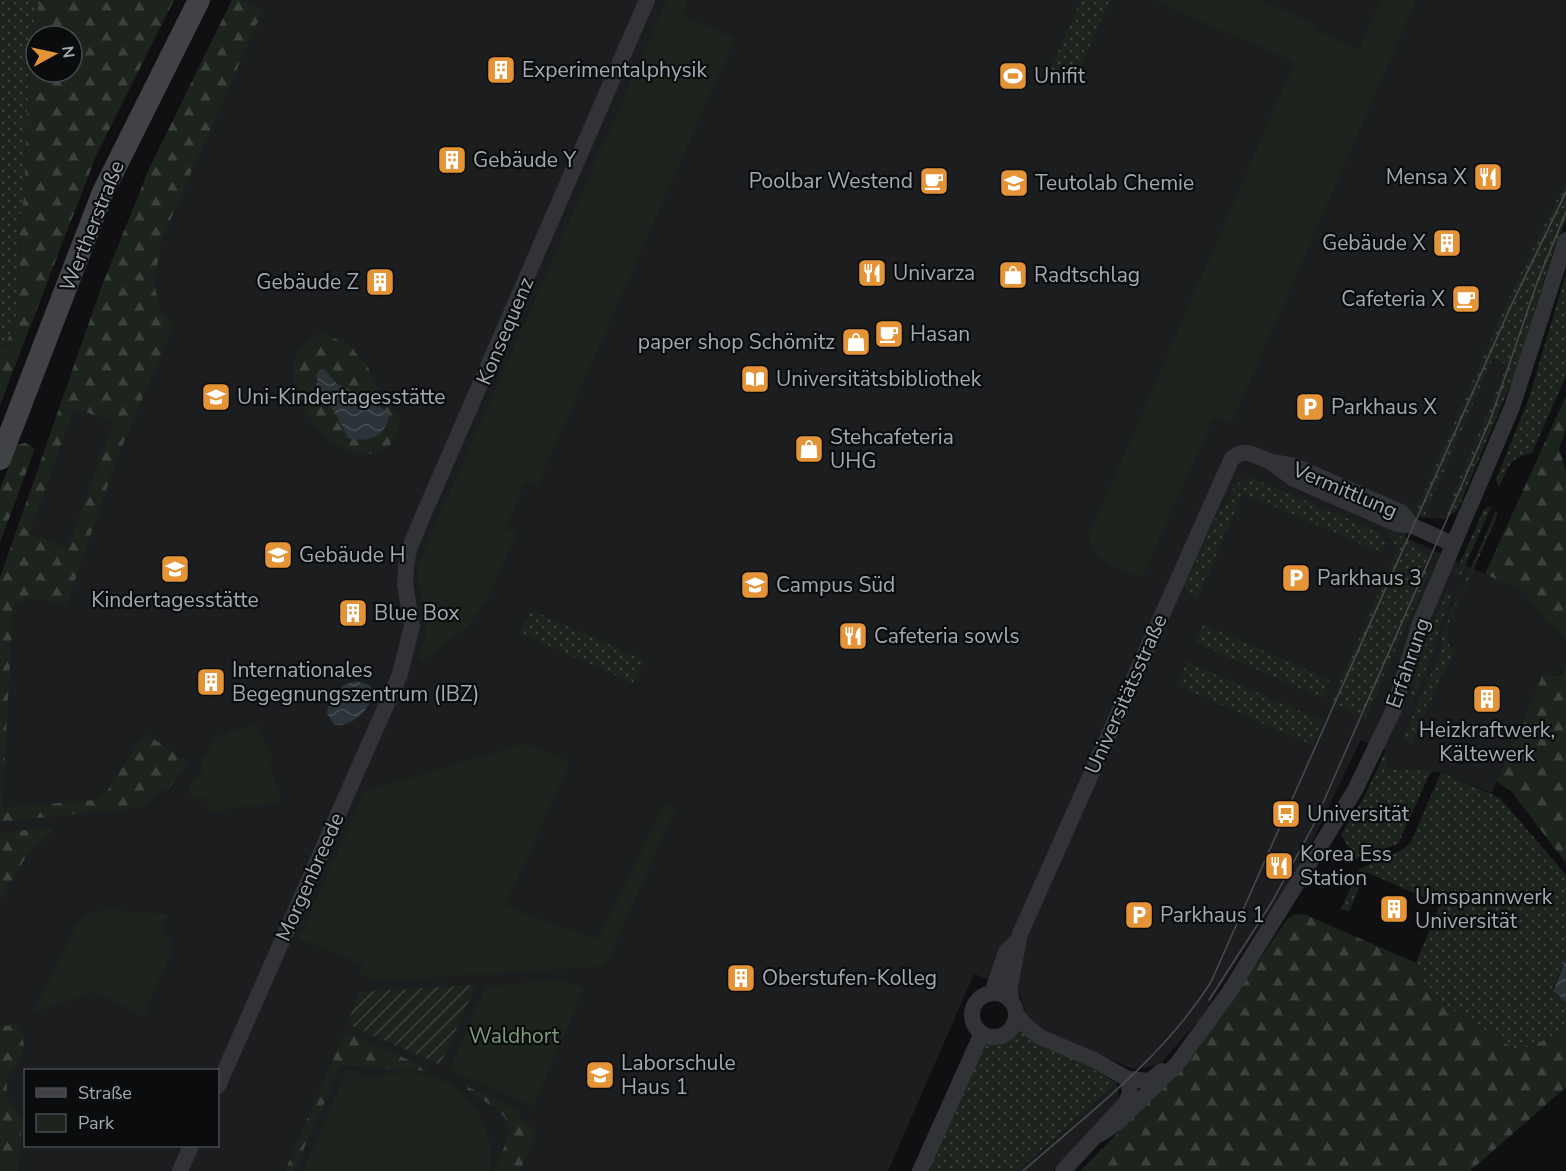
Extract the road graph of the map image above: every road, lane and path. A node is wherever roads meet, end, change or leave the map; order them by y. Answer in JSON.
{"nodes":[{"id":1,"x":199,"y":0,"type":"edge"},
{"id":2,"x":647,"y":0,"type":"edge"},
{"id":3,"x":1566,"y":240,"type":"edge"},
{"id":4,"x":1241,"y":453,"type":"joint"},
{"id":5,"x":0,"y":459,"type":"edge"},
{"id":6,"x":1453,"y":544,"type":"junction"},
{"id":7,"x":402,"y":669,"type":"joint"},
{"id":8,"x":1017,"y":941,"type":"junction"},
{"id":9,"x":992,"y":993,"type":"junction"},
{"id":10,"x":1014,"y":1007,"type":"junction"},
{"id":11,"x":982,"y":1033,"type":"junction"},
{"id":12,"x":1184,"y":1052,"type":"junction"},
{"id":13,"x":1128,"y":1079,"type":"junction"},
{"id":14,"x":219,"y":1084,"type":"edge"},
{"id":15,"x":1100,"y":1134,"type":"junction"},
{"id":16,"x":191,"y":1147,"type":"edge"},
{"id":17,"x":180,"y":1171,"type":"edge"},
{"id":18,"x":920,"y":1171,"type":"edge"},
{"id":19,"x":1063,"y":1171,"type":"edge"}],
"edges":[{"from":1,"to":5,"type":"main road","name":"Wertherstraße"},
{"from":2,"to":7,"type":"street","name":"Konsequenz"},
{"from":3,"to":6,"type":"street","name":"Erfahrung"},
{"from":4,"to":6,"type":"street","name":"Vermittlung"},
{"from":4,"to":8,"type":"street","name":"Universitätsstraße"},
{"from":6,"to":12,"type":"street","name":"Erfahrung"},
{"from":7,"to":14,"type":"street","name":"Morgenbreede"},
{"from":8,"to":9,"type":"street","name":"Universitätsstraße"},
{"from":8,"to":10,"type":"street","name":"Universitätsstraße"},
{"from":9,"to":10,"type":"street"},
{"from":9,"to":11,"type":"street"},
{"from":10,"to":11,"type":"street"},
{"from":10,"to":13,"type":"street"},
{"from":11,"to":18,"type":"street"},
{"from":12,"to":13,"type":"street"},
{"from":12,"to":15,"type":"street"},
{"from":13,"to":15,"type":"street"},
{"from":15,"to":19,"type":"street"},
{"from":16,"to":17,"type":"street"}]}
